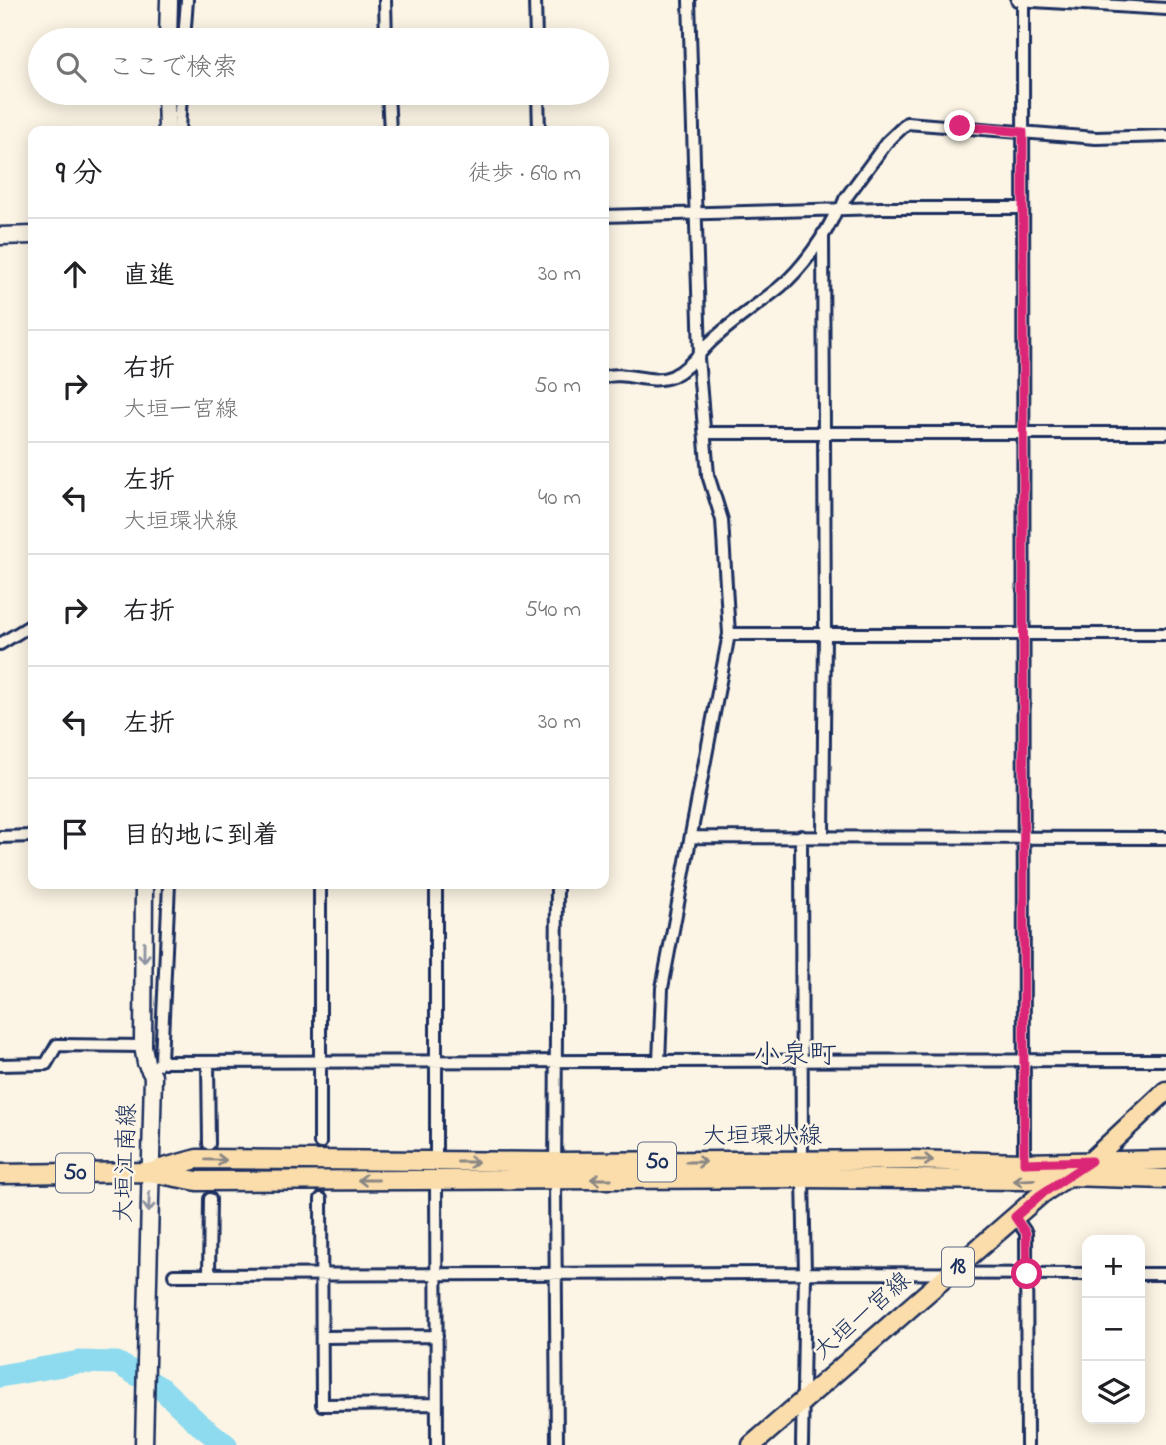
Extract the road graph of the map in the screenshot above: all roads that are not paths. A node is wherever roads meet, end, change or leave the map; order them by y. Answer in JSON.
{"nodes":[{"id":1,"x":169,"y":0,"type":"edge"},
{"id":2,"x":187,"y":0,"type":"edge"},
{"id":3,"x":384,"y":0,"type":"edge"},
{"id":4,"x":535,"y":0,"type":"edge"},
{"id":5,"x":689,"y":0,"type":"edge"},
{"id":6,"x":1021,"y":1,"type":"edge"},
{"id":7,"x":1166,"y":9,"type":"edge"},
{"id":8,"x":168,"y":28,"type":"edge"},
{"id":9,"x":185,"y":28,"type":"edge"},
{"id":10,"x":385,"y":28,"type":"edge"},
{"id":11,"x":536,"y":28,"type":"edge"},
{"id":12,"x":166,"y":105,"type":"edge"},
{"id":13,"x":180,"y":105,"type":"edge"},
{"id":14,"x":389,"y":105,"type":"edge"},
{"id":15,"x":538,"y":105,"type":"edge"},
{"id":16,"x":167,"y":126,"type":"edge"},
{"id":17,"x":179,"y":126,"type":"edge"},
{"id":18,"x":390,"y":126,"type":"edge"},
{"id":19,"x":539,"y":126,"type":"edge"},
{"id":20,"x":1023,"y":132,"type":"junction"},
{"id":21,"x":1166,"y":136,"type":"edge"},
{"id":22,"x":1022,"y":208,"type":"junction"},
{"id":23,"x":839,"y":209,"type":"junction"},
{"id":24,"x":695,"y":212,"type":"junction"},
{"id":25,"x":609,"y":216,"type":"edge"},
{"id":26,"x":823,"y":234,"type":"junction"},
{"id":27,"x":28,"y":235,"type":"edge"},
{"id":28,"x":0,"y":236,"type":"edge"},
{"id":29,"x":699,"y":356,"type":"junction"},
{"id":30,"x":609,"y":376,"type":"edge"},
{"id":31,"x":705,"y":433,"type":"junction"},
{"id":32,"x":1166,"y":433,"type":"edge"},
{"id":33,"x":1023,"y":434,"type":"junction"},
{"id":34,"x":824,"y":435,"type":"junction"},
{"id":35,"x":28,"y":627,"type":"edge"},
{"id":36,"x":729,"y":634,"type":"junction"},
{"id":37,"x":825,"y":634,"type":"junction"},
{"id":38,"x":1024,"y":634,"type":"junction"},
{"id":39,"x":1166,"y":634,"type":"edge"},
{"id":40,"x":0,"y":644,"type":"edge"},
{"id":41,"x":28,"y":836,"type":"edge"},
{"id":42,"x":801,"y":836,"type":"junction"},
{"id":43,"x":823,"y":836,"type":"junction"},
{"id":44,"x":0,"y":837,"type":"edge"},
{"id":45,"x":691,"y":837,"type":"junction"},
{"id":46,"x":1024,"y":837,"type":"junction"},
{"id":47,"x":1166,"y":838,"type":"edge"},
{"id":48,"x":144,"y":889,"type":"edge"},
{"id":49,"x":169,"y":889,"type":"edge"},
{"id":50,"x":320,"y":889,"type":"edge"},
{"id":51,"x":436,"y":889,"type":"edge"},
{"id":52,"x":557,"y":889,"type":"edge"},
{"id":53,"x":143,"y":1046,"type":"junction"},
{"id":54,"x":1166,"y":1060,"type":"edge"},
{"id":55,"x":208,"y":1062,"type":"junction"},
{"id":56,"x":557,"y":1062,"type":"junction"},
{"id":57,"x":659,"y":1062,"type":"junction"},
{"id":58,"x":803,"y":1062,"type":"junction"},
{"id":59,"x":1026,"y":1062,"type":"junction"},
{"id":60,"x":321,"y":1063,"type":"junction"},
{"id":61,"x":436,"y":1063,"type":"junction"},
{"id":62,"x":0,"y":1065,"type":"edge"},
{"id":63,"x":156,"y":1069,"type":"junction"},
{"id":64,"x":1166,"y":1091,"type":"edge"},
{"id":65,"x":320,"y":1143,"type":"dead end"},
{"id":66,"x":209,"y":1144,"type":"dead end"},
{"id":67,"x":1166,"y":1160,"type":"edge"},
{"id":68,"x":436,"y":1161,"type":"junction"},
{"id":69,"x":1091,"y":1161,"type":"junction"},
{"id":70,"x":1024,"y":1163,"type":"junction"},
{"id":71,"x":802,"y":1170,"type":"junction"},
{"id":72,"x":556,"y":1171,"type":"junction"},
{"id":73,"x":150,"y":1172,"type":"junction"},
{"id":74,"x":0,"y":1174,"type":"edge"},
{"id":75,"x":1067,"y":1176,"type":"junction"},
{"id":76,"x":1166,"y":1179,"type":"edge"},
{"id":77,"x":436,"y":1180,"type":"junction"},
{"id":78,"x":210,"y":1199,"type":"dead end"},
{"id":79,"x":321,"y":1199,"type":"dead end"},
{"id":80,"x":1015,"y":1217,"type":"junction"},
{"id":81,"x":805,"y":1273,"type":"junction"},
{"id":82,"x":952,"y":1273,"type":"junction"},
{"id":83,"x":436,"y":1274,"type":"junction"},
{"id":84,"x":1027,"y":1274,"type":"junction"},
{"id":85,"x":1082,"y":1274,"type":"edge"},
{"id":86,"x":1145,"y":1274,"type":"edge"},
{"id":87,"x":1166,"y":1274,"type":"edge"},
{"id":88,"x":174,"y":1275,"type":"dead end"},
{"id":89,"x":209,"y":1275,"type":"junction"},
{"id":90,"x":322,"y":1275,"type":"junction"},
{"id":91,"x":558,"y":1275,"type":"junction"},
{"id":92,"x":323,"y":1336,"type":"junction"},
{"id":93,"x":437,"y":1336,"type":"junction"},
{"id":94,"x":802,"y":1403,"type":"junction"},
{"id":95,"x":437,"y":1405,"type":"junction"},
{"id":96,"x":144,"y":1445,"type":"edge"},
{"id":97,"x":437,"y":1445,"type":"edge"},
{"id":98,"x":558,"y":1445,"type":"edge"},
{"id":99,"x":752,"y":1445,"type":"edge"},
{"id":100,"x":802,"y":1445,"type":"edge"},
{"id":101,"x":1027,"y":1445,"type":"edge"}],
"edges":[{"from":1,"to":8,"type":"main road"},
{"from":2,"to":9,"type":"street"},
{"from":3,"to":10,"type":"street"},
{"from":4,"to":11,"type":"street"},
{"from":5,"to":24,"type":"street"},
{"from":6,"to":7,"type":"street"},
{"from":6,"to":20,"type":"street"},
{"from":12,"to":16,"type":"main road"},
{"from":13,"to":17,"type":"street"},
{"from":14,"to":18,"type":"street"},
{"from":15,"to":19,"type":"street"},
{"from":20,"to":21,"type":"street"},
{"from":20,"to":22,"type":"street"},
{"from":20,"to":23,"type":"street"},
{"from":22,"to":23,"type":"street"},
{"from":22,"to":33,"type":"street"},
{"from":23,"to":24,"type":"street"},
{"from":23,"to":26,"type":"street"},
{"from":24,"to":25,"type":"street"},
{"from":24,"to":29,"type":"street"},
{"from":26,"to":29,"type":"street"},
{"from":26,"to":34,"type":"street"},
{"from":27,"to":28,"type":"main road"},
{"from":29,"to":30,"type":"street"},
{"from":29,"to":31,"type":"street"},
{"from":31,"to":34,"type":"street"},
{"from":31,"to":36,"type":"street"},
{"from":32,"to":33,"type":"street"},
{"from":33,"to":34,"type":"street"},
{"from":33,"to":38,"type":"street"},
{"from":34,"to":37,"type":"street"},
{"from":35,"to":40,"type":"street"},
{"from":36,"to":37,"type":"street"},
{"from":36,"to":45,"type":"street"},
{"from":37,"to":38,"type":"street"},
{"from":37,"to":43,"type":"street"},
{"from":38,"to":39,"type":"street"},
{"from":38,"to":46,"type":"street"},
{"from":41,"to":44,"type":"street"},
{"from":42,"to":43,"type":"street"},
{"from":42,"to":45,"type":"street"},
{"from":42,"to":58,"type":"street"},
{"from":43,"to":46,"type":"street"},
{"from":45,"to":57,"type":"street"},
{"from":46,"to":47,"type":"street"},
{"from":46,"to":59,"type":"street"},
{"from":48,"to":53,"type":"main road","name":"大垣江南線","one_way":true},
{"from":49,"to":63,"type":"street"},
{"from":50,"to":60,"type":"street"},
{"from":51,"to":61,"type":"street"},
{"from":52,"to":56,"type":"street"},
{"from":53,"to":62,"type":"street"},
{"from":53,"to":63,"type":"main road","name":"大垣江南線"},
{"from":54,"to":59,"type":"street"},
{"from":55,"to":60,"type":"street"},
{"from":55,"to":63,"type":"street"},
{"from":55,"to":66,"type":"street"},
{"from":56,"to":57,"type":"street"},
{"from":56,"to":61,"type":"street"},
{"from":56,"to":72,"type":"street"},
{"from":57,"to":58,"type":"street"},
{"from":58,"to":59,"type":"street"},
{"from":58,"to":71,"type":"street"},
{"from":59,"to":70,"type":"street"},
{"from":60,"to":61,"type":"street"},
{"from":60,"to":65,"type":"street"},
{"from":61,"to":68,"type":"street"},
{"from":63,"to":73,"type":"main road","name":"大垣江南線"},
{"from":64,"to":69,"type":"main road","name":"大垣一宮線","number":"18"},
{"from":67,"to":69,"type":"main road","name":"大垣環状線","number":"50"},
{"from":68,"to":72,"type":"main road","name":"大垣環状線","number":"50","one_way":true},
{"from":73,"to":68,"type":"main road","name":"大垣環状線","number":"50","one_way":true},
{"from":69,"to":70,"type":"main road","name":"大垣環状線","number":"50"},
{"from":69,"to":75,"type":"main road","name":"大垣一宮線","number":"18"},
{"from":71,"to":70,"type":"main road","name":"大垣環状線","number":"50","one_way":true},
{"from":71,"to":72,"type":"main road","name":"大垣環状線","number":"50"},
{"from":75,"to":71,"type":"main road","name":"大垣環状線","number":"50","one_way":true},
{"from":71,"to":81,"type":"street"},
{"from":72,"to":77,"type":"main road","name":"大垣環状線","number":"50"},
{"from":72,"to":91,"type":"street"},
{"from":73,"to":74,"type":"main road","name":"大垣環状線","number":"50"},
{"from":77,"to":73,"type":"main road","name":"大垣環状線","number":"50","one_way":true},
{"from":73,"to":96,"type":"main road","name":"大垣江南線","one_way":true},
{"from":75,"to":76,"type":"main road","name":"大垣環状線","number":"50"},
{"from":75,"to":80,"type":"main road","name":"大垣一宮線","number":"18"},
{"from":77,"to":83,"type":"street"},
{"from":78,"to":89,"type":"street"},
{"from":79,"to":90,"type":"street"},
{"from":80,"to":82,"type":"main road","name":"大垣一宮線","number":"18"},
{"from":80,"to":84,"type":"street"},
{"from":81,"to":82,"type":"street"},
{"from":81,"to":91,"type":"street"},
{"from":81,"to":94,"type":"street"},
{"from":82,"to":84,"type":"street"},
{"from":82,"to":94,"type":"main road","name":"大垣一宮線","number":"18"},
{"from":83,"to":90,"type":"street"},
{"from":83,"to":91,"type":"street"},
{"from":83,"to":93,"type":"street"},
{"from":84,"to":85,"type":"street"},
{"from":84,"to":101,"type":"street"},
{"from":86,"to":87,"type":"street"},
{"from":88,"to":89,"type":"street"},
{"from":89,"to":90,"type":"street"},
{"from":90,"to":92,"type":"street"},
{"from":91,"to":98,"type":"street"},
{"from":92,"to":93,"type":"street"},
{"from":92,"to":95,"type":"street"},
{"from":93,"to":95,"type":"street"},
{"from":94,"to":99,"type":"main road","name":"大垣一宮線","number":"18"},
{"from":94,"to":100,"type":"street"},
{"from":95,"to":97,"type":"street"}]}
